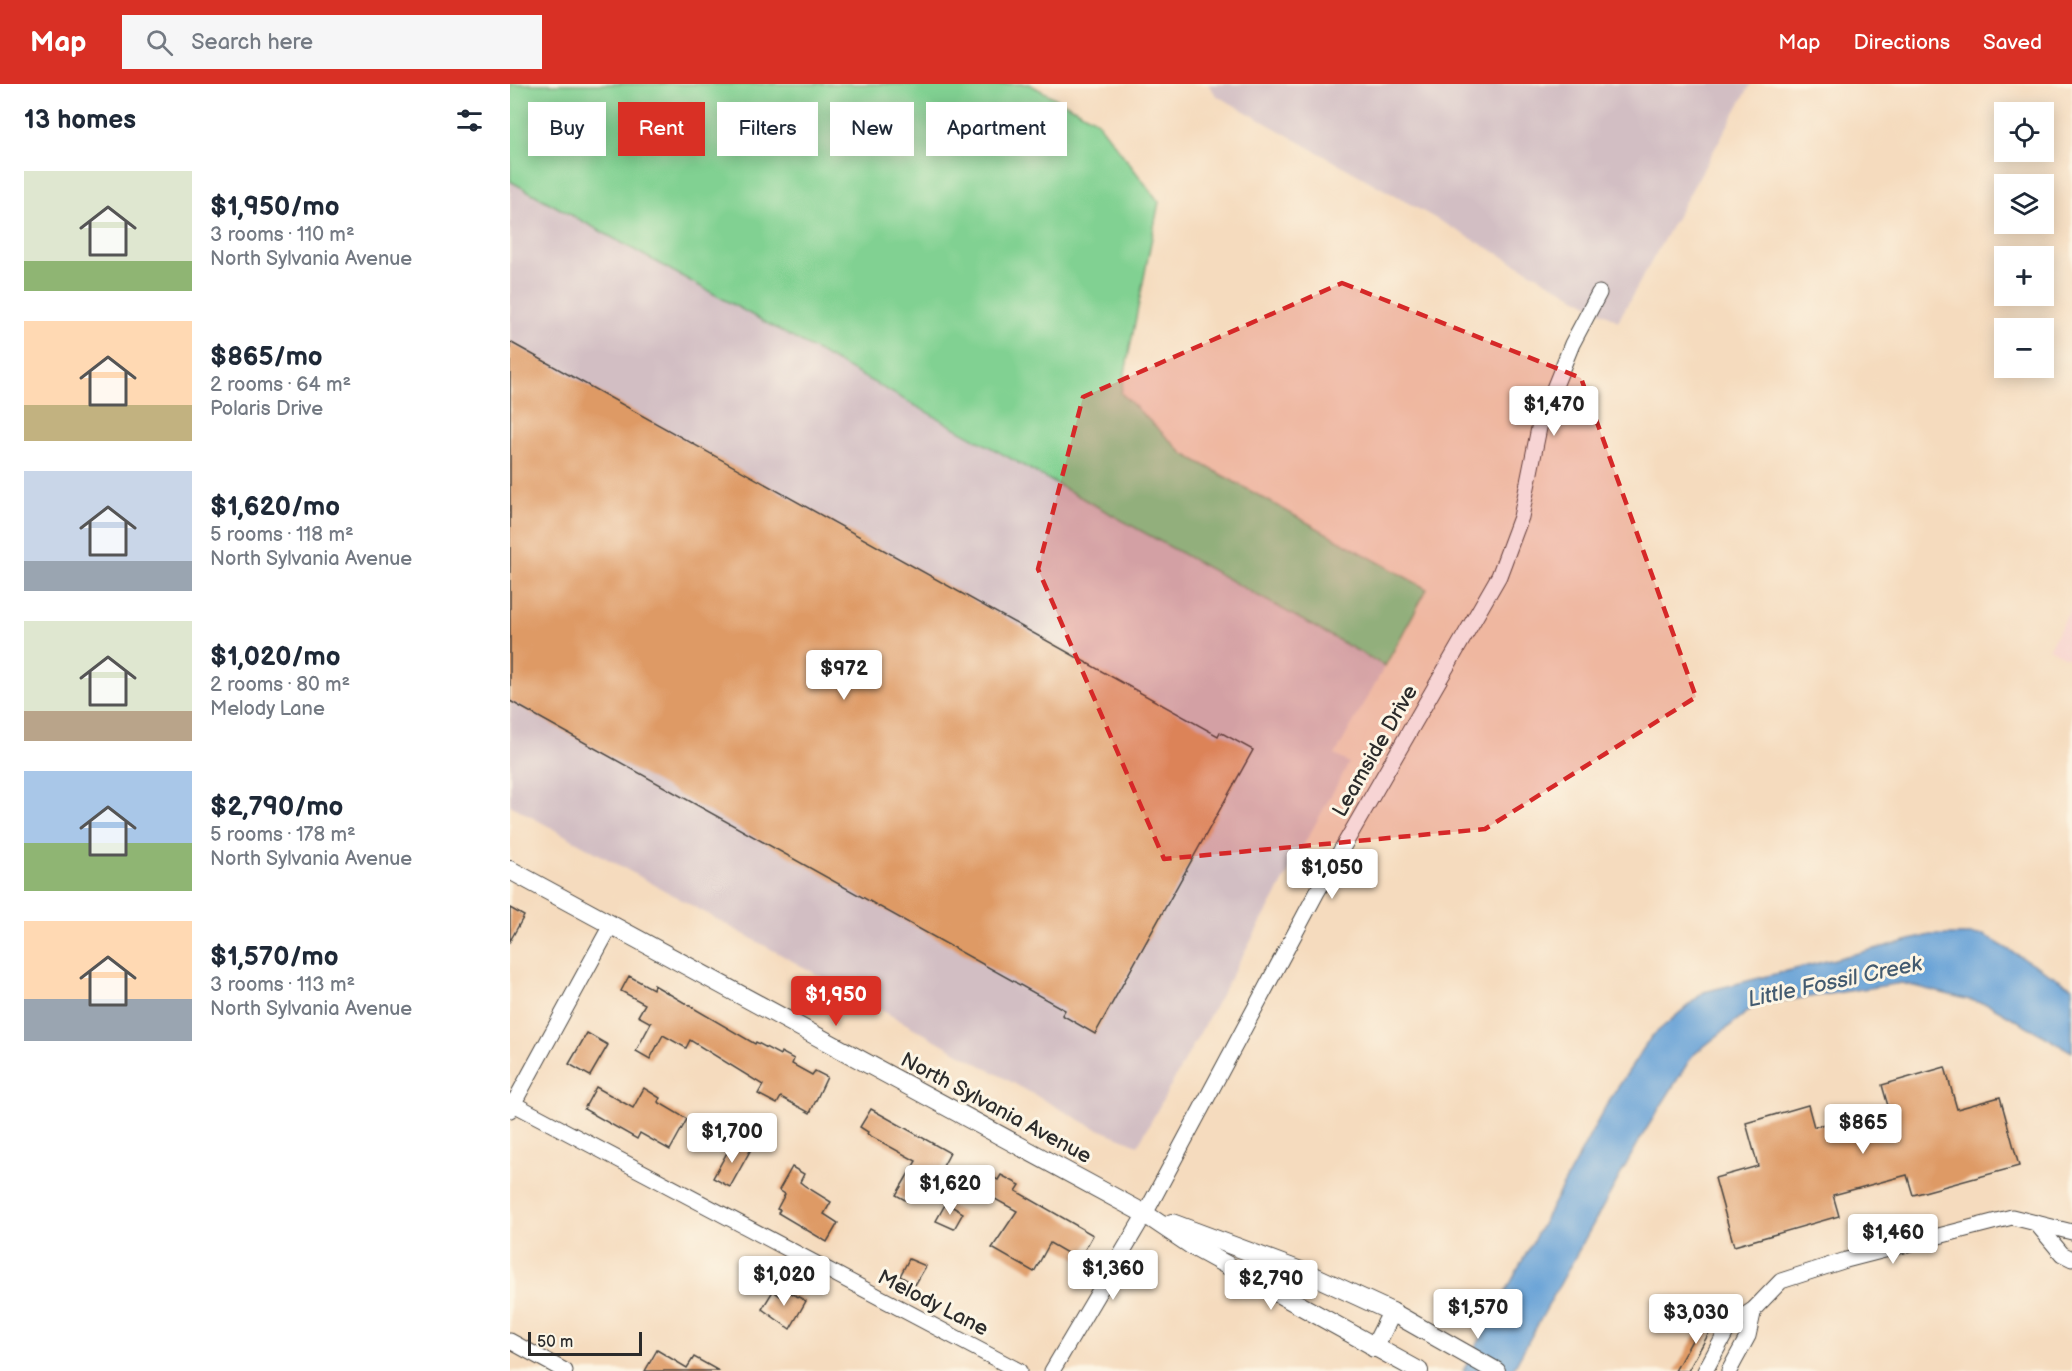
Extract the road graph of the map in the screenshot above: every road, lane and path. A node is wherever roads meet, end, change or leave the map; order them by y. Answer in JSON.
{"nodes":[{"id":1,"x":1599,"y":293,"type":"dead end"},
{"id":2,"x":510,"y":870,"type":"edge"},
{"id":3,"x":611,"y":925,"type":"junction"},
{"id":4,"x":511,"y":1106,"type":"edge"},
{"id":5,"x":1145,"y":1214,"type":"junction"},
{"id":6,"x":2036,"y":1223,"type":"junction"},
{"id":7,"x":2072,"y":1232,"type":"edge"},
{"id":8,"x":2072,"y":1259,"type":"edge"},
{"id":9,"x":1754,"y":1309,"type":"junction"},
{"id":10,"x":1392,"y":1312,"type":"junction"},
{"id":11,"x":510,"y":1341,"type":"edge"},
{"id":12,"x":1374,"y":1348,"type":"junction"},
{"id":13,"x":565,"y":1371,"type":"edge"},
{"id":14,"x":1019,"y":1371,"type":"edge"},
{"id":15,"x":1052,"y":1371,"type":"edge"},
{"id":16,"x":1419,"y":1371,"type":"edge"},
{"id":17,"x":1496,"y":1371,"type":"edge"},
{"id":18,"x":1705,"y":1371,"type":"edge"},
{"id":19,"x":1729,"y":1371,"type":"edge"}],
"edges":[{"from":1,"to":5,"type":"street","name":"Leamside Drive"},
{"from":2,"to":3,"type":"street","name":"North Sylvania Avenue"},
{"from":3,"to":4,"type":"street"},
{"from":3,"to":5,"type":"street","name":"North Sylvania Avenue"},
{"from":4,"to":14,"type":"street","name":"Melody Lane"},
{"from":5,"to":10,"type":"street","name":"North Sylvania Avenue"},
{"from":5,"to":12,"type":"street","name":"North Sylvania Avenue"},
{"from":5,"to":15,"type":"street","name":"Leamside Drive"},
{"from":6,"to":7,"type":"street"},
{"from":6,"to":8,"type":"street"},
{"from":6,"to":9,"type":"street"},
{"from":9,"to":18,"type":"street"},
{"from":9,"to":19,"type":"street"},
{"from":10,"to":12,"type":"street"},
{"from":10,"to":17,"type":"street","name":"North Sylvania Avenue"},
{"from":11,"to":13,"type":"street"},
{"from":12,"to":16,"type":"street","name":"North Sylvania Avenue"}]}
